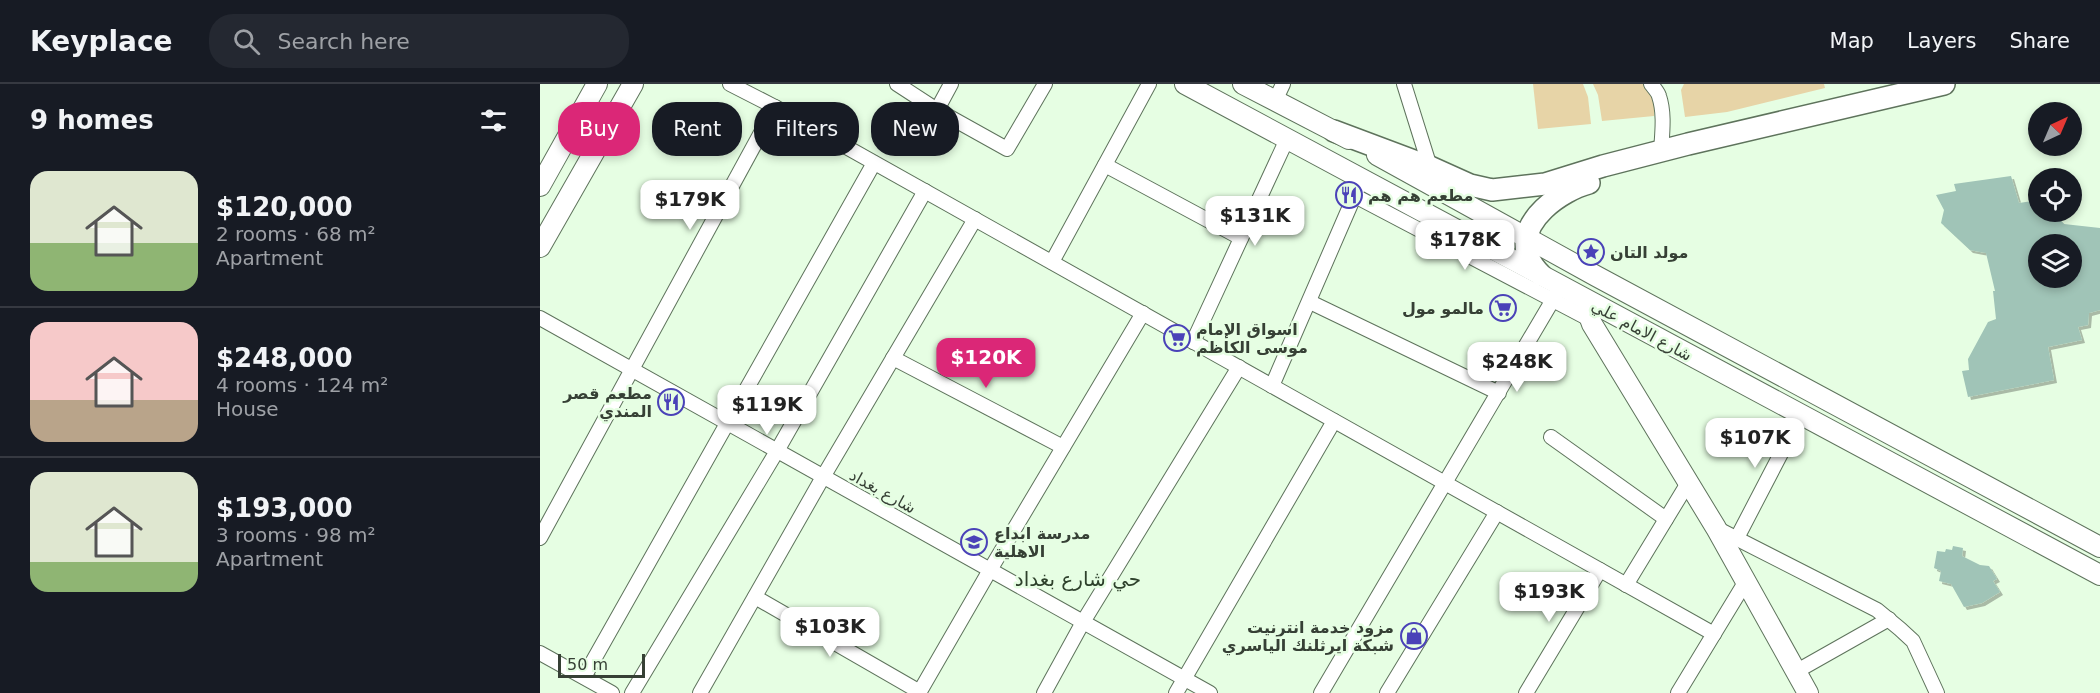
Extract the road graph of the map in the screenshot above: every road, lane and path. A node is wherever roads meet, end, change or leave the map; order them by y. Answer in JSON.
{"nodes":[{"id":1,"x":597,"y":84,"type":"edge"},
{"id":2,"x":633,"y":84,"type":"edge"},
{"id":3,"x":730,"y":84,"type":"edge"},
{"id":4,"x":897,"y":84,"type":"edge"},
{"id":5,"x":951,"y":84,"type":"edge"},
{"id":6,"x":1045,"y":84,"type":"edge"},
{"id":7,"x":1149,"y":84,"type":"edge"},
{"id":8,"x":1185,"y":84,"type":"edge"},
{"id":9,"x":1243,"y":84,"type":"edge"},
{"id":10,"x":1404,"y":84,"type":"edge"},
{"id":11,"x":1651,"y":84,"type":"edge"},
{"id":12,"x":1944,"y":84,"type":"edge"},
{"id":13,"x":1279,"y":92,"type":"edge"},
{"id":14,"x":766,"y":102,"type":"edge"},
{"id":15,"x":925,"y":102,"type":"edge"},
{"id":16,"x":941,"y":102,"type":"edge"},
{"id":17,"x":959,"y":122,"type":"edge"},
{"id":18,"x":1334,"y":130,"type":"junction"},
{"id":19,"x":1287,"y":139,"type":"junction"},
{"id":20,"x":754,"y":147,"type":"edge"},
{"id":21,"x":1661,"y":152,"type":"junction"},
{"id":22,"x":859,"y":154,"type":"edge"},
{"id":23,"x":874,"y":163,"type":"junction"},
{"id":24,"x":1105,"y":165,"type":"junction"},
{"id":25,"x":1430,"y":167,"type":"junction"},
{"id":26,"x":540,"y":186,"type":"edge"},
{"id":27,"x":1358,"y":188,"type":"junction"},
{"id":28,"x":925,"y":191,"type":"junction"},
{"id":29,"x":1463,"y":202,"type":"junction"},
{"id":30,"x":975,"y":219,"type":"junction"},
{"id":31,"x":1449,"y":225,"type":"junction"},
{"id":32,"x":1527,"y":237,"type":"junction"},
{"id":33,"x":1241,"y":238,"type":"junction"},
{"id":34,"x":540,"y":247,"type":"edge"},
{"id":35,"x":1052,"y":262,"type":"junction"},
{"id":36,"x":1541,"y":275,"type":"junction"},
{"id":37,"x":1557,"y":293,"type":"junction"},
{"id":38,"x":1310,"y":302,"type":"junction"},
{"id":39,"x":1589,"y":310,"type":"junction"},
{"id":40,"x":1143,"y":314,"type":"junction"},
{"id":41,"x":540,"y":318,"type":"edge"},
{"id":42,"x":1193,"y":342,"type":"junction"},
{"id":43,"x":893,"y":358,"type":"junction"},
{"id":44,"x":1239,"y":368,"type":"junction"},
{"id":45,"x":632,"y":370,"type":"junction"},
{"id":46,"x":1272,"y":386,"type":"junction"},
{"id":47,"x":1499,"y":393,"type":"junction"},
{"id":48,"x":1801,"y":415,"type":"junction"},
{"id":49,"x":1334,"y":421,"type":"junction"},
{"id":50,"x":727,"y":423,"type":"junction"},
{"id":51,"x":1551,"y":437,"type":"dead end"},
{"id":52,"x":1063,"y":447,"type":"junction"},
{"id":53,"x":777,"y":451,"type":"junction"},
{"id":54,"x":823,"y":477,"type":"junction"},
{"id":55,"x":1444,"y":483,"type":"junction"},
{"id":56,"x":1688,"y":483,"type":"junction"},
{"id":57,"x":1497,"y":512,"type":"junction"},
{"id":58,"x":1666,"y":519,"type":"junction"},
{"id":59,"x":1716,"y":528,"type":"junction"},
{"id":60,"x":540,"y":538,"type":"edge"},
{"id":61,"x":1737,"y":538,"type":"junction"},
{"id":62,"x":2100,"y":547,"type":"edge"},
{"id":63,"x":990,"y":570,"type":"junction"},
{"id":64,"x":1600,"y":570,"type":"junction"},
{"id":65,"x":2100,"y":575,"type":"edge"},
{"id":66,"x":1746,"y":581,"type":"junction"},
{"id":67,"x":1626,"y":585,"type":"junction"},
{"id":68,"x":755,"y":597,"type":"junction"},
{"id":69,"x":1889,"y":619,"type":"junction"},
{"id":70,"x":1083,"y":622,"type":"junction"},
{"id":71,"x":1714,"y":634,"type":"junction"},
{"id":72,"x":540,"y":653,"type":"edge"},
{"id":73,"x":1797,"y":671,"type":"junction"},
{"id":74,"x":584,"y":677,"type":"junction"},
{"id":75,"x":1184,"y":679,"type":"junction"},
{"id":76,"x":612,"y":693,"type":"edge"},
{"id":77,"x":632,"y":693,"type":"edge"},
{"id":78,"x":700,"y":693,"type":"edge"},
{"id":79,"x":920,"y":693,"type":"edge"},
{"id":80,"x":1044,"y":693,"type":"edge"},
{"id":81,"x":1176,"y":693,"type":"edge"},
{"id":82,"x":1210,"y":693,"type":"edge"},
{"id":83,"x":1321,"y":693,"type":"edge"},
{"id":84,"x":1387,"y":693,"type":"edge"},
{"id":85,"x":1526,"y":693,"type":"edge"},
{"id":86,"x":1678,"y":693,"type":"edge"},
{"id":87,"x":1808,"y":693,"type":"edge"},
{"id":88,"x":1937,"y":693,"type":"edge"}],
"edges":[{"from":1,"to":26,"type":"main road"},
{"from":2,"to":34,"type":"main road"},
{"from":3,"to":14,"type":"street"},
{"from":4,"to":15,"type":"street"},
{"from":5,"to":16,"type":"street"},
{"from":6,"to":17,"type":"street"},
{"from":7,"to":24,"type":"street"},
{"from":8,"to":19,"type":"main road","name":"شارع الامام علي"},
{"from":9,"to":13,"type":"main road","name":"شارع الامام علي"},
{"from":10,"to":25,"type":"street"},
{"from":11,"to":21,"type":"street"},
{"from":12,"to":21,"type":"main road","name":"شارع الامام علي"},
{"from":13,"to":18,"type":"main road","name":"شارع الامام علي"},
{"from":18,"to":25,"type":"main road","name":"شارع الامام علي"},
{"from":18,"to":29,"type":"main road","name":"شارع الامام علي"},
{"from":19,"to":27,"type":"main road","name":"شارع الامام علي"},
{"from":19,"to":33,"type":"street"},
{"from":20,"to":45,"type":"street"},
{"from":21,"to":25,"type":"main road","name":"شارع الامام علي"},
{"from":21,"to":32,"type":"main road"},
{"from":22,"to":23,"type":"street"},
{"from":23,"to":28,"type":"street"},
{"from":23,"to":50,"type":"street"},
{"from":24,"to":33,"type":"street"},
{"from":24,"to":35,"type":"street"},
{"from":27,"to":31,"type":"main road","name":"شارع الامام علي"},
{"from":27,"to":37,"type":"street"},
{"from":27,"to":38,"type":"street"},
{"from":28,"to":30,"type":"street"},
{"from":28,"to":53,"type":"street"},
{"from":29,"to":31,"type":"main road"},
{"from":29,"to":32,"type":"main road","name":"شارع الامام علي"},
{"from":30,"to":35,"type":"street"},
{"from":30,"to":43,"type":"street"},
{"from":31,"to":36,"type":"main road","name":"شارع الامام علي"},
{"from":32,"to":36,"type":"main road"},
{"from":32,"to":62,"type":"main road","name":"شارع الامام علي"},
{"from":33,"to":42,"type":"street"},
{"from":35,"to":40,"type":"street"},
{"from":36,"to":37,"type":"main road","name":"شارع الامام علي"},
{"from":37,"to":39,"type":"main road","name":"شارع الامام علي"},
{"from":37,"to":47,"type":"street"},
{"from":38,"to":46,"type":"street"},
{"from":38,"to":47,"type":"street"},
{"from":39,"to":48,"type":"main road","name":"شارع الامام علي"},
{"from":39,"to":56,"type":"main road"},
{"from":40,"to":42,"type":"street"},
{"from":40,"to":52,"type":"street"},
{"from":41,"to":45,"type":"street","name":"شارع بغداد"},
{"from":42,"to":44,"type":"street"},
{"from":43,"to":52,"type":"street"},
{"from":43,"to":54,"type":"street"},
{"from":44,"to":46,"type":"street"},
{"from":44,"to":70,"type":"street"},
{"from":45,"to":50,"type":"street","name":"شارع بغداد"},
{"from":45,"to":60,"type":"street"},
{"from":46,"to":49,"type":"street"},
{"from":47,"to":55,"type":"street"},
{"from":48,"to":61,"type":"street"},
{"from":48,"to":65,"type":"main road","name":"شارع الامام علي"},
{"from":49,"to":55,"type":"street"},
{"from":49,"to":75,"type":"street"},
{"from":50,"to":53,"type":"street","name":"شارع بغداد"},
{"from":50,"to":74,"type":"street"},
{"from":51,"to":58,"type":"street"},
{"from":52,"to":63,"type":"street"},
{"from":53,"to":54,"type":"street","name":"شارع بغداد"},
{"from":53,"to":77,"type":"street"},
{"from":54,"to":63,"type":"street","name":"شارع بغداد"},
{"from":54,"to":68,"type":"street"},
{"from":55,"to":57,"type":"street"},
{"from":55,"to":83,"type":"street"},
{"from":56,"to":58,"type":"street"},
{"from":56,"to":59,"type":"main road"},
{"from":57,"to":64,"type":"street"},
{"from":57,"to":84,"type":"street"},
{"from":58,"to":67,"type":"street"},
{"from":59,"to":61,"type":"street"},
{"from":59,"to":66,"type":"main road"},
{"from":61,"to":69,"type":"street"},
{"from":63,"to":70,"type":"street","name":"شارع بغداد"},
{"from":63,"to":79,"type":"street"},
{"from":64,"to":67,"type":"street"},
{"from":64,"to":85,"type":"street"},
{"from":66,"to":71,"type":"street"},
{"from":66,"to":73,"type":"main road"},
{"from":67,"to":71,"type":"street"},
{"from":68,"to":78,"type":"street"},
{"from":68,"to":79,"type":"street"},
{"from":69,"to":73,"type":"street"},
{"from":69,"to":88,"type":"street"},
{"from":70,"to":75,"type":"street","name":"شارع بغداد"},
{"from":70,"to":80,"type":"street"},
{"from":71,"to":86,"type":"street"},
{"from":72,"to":74,"type":"street"},
{"from":73,"to":87,"type":"main road"},
{"from":74,"to":76,"type":"street"},
{"from":75,"to":81,"type":"street"},
{"from":75,"to":82,"type":"street","name":"شارع بغداد"}]}
